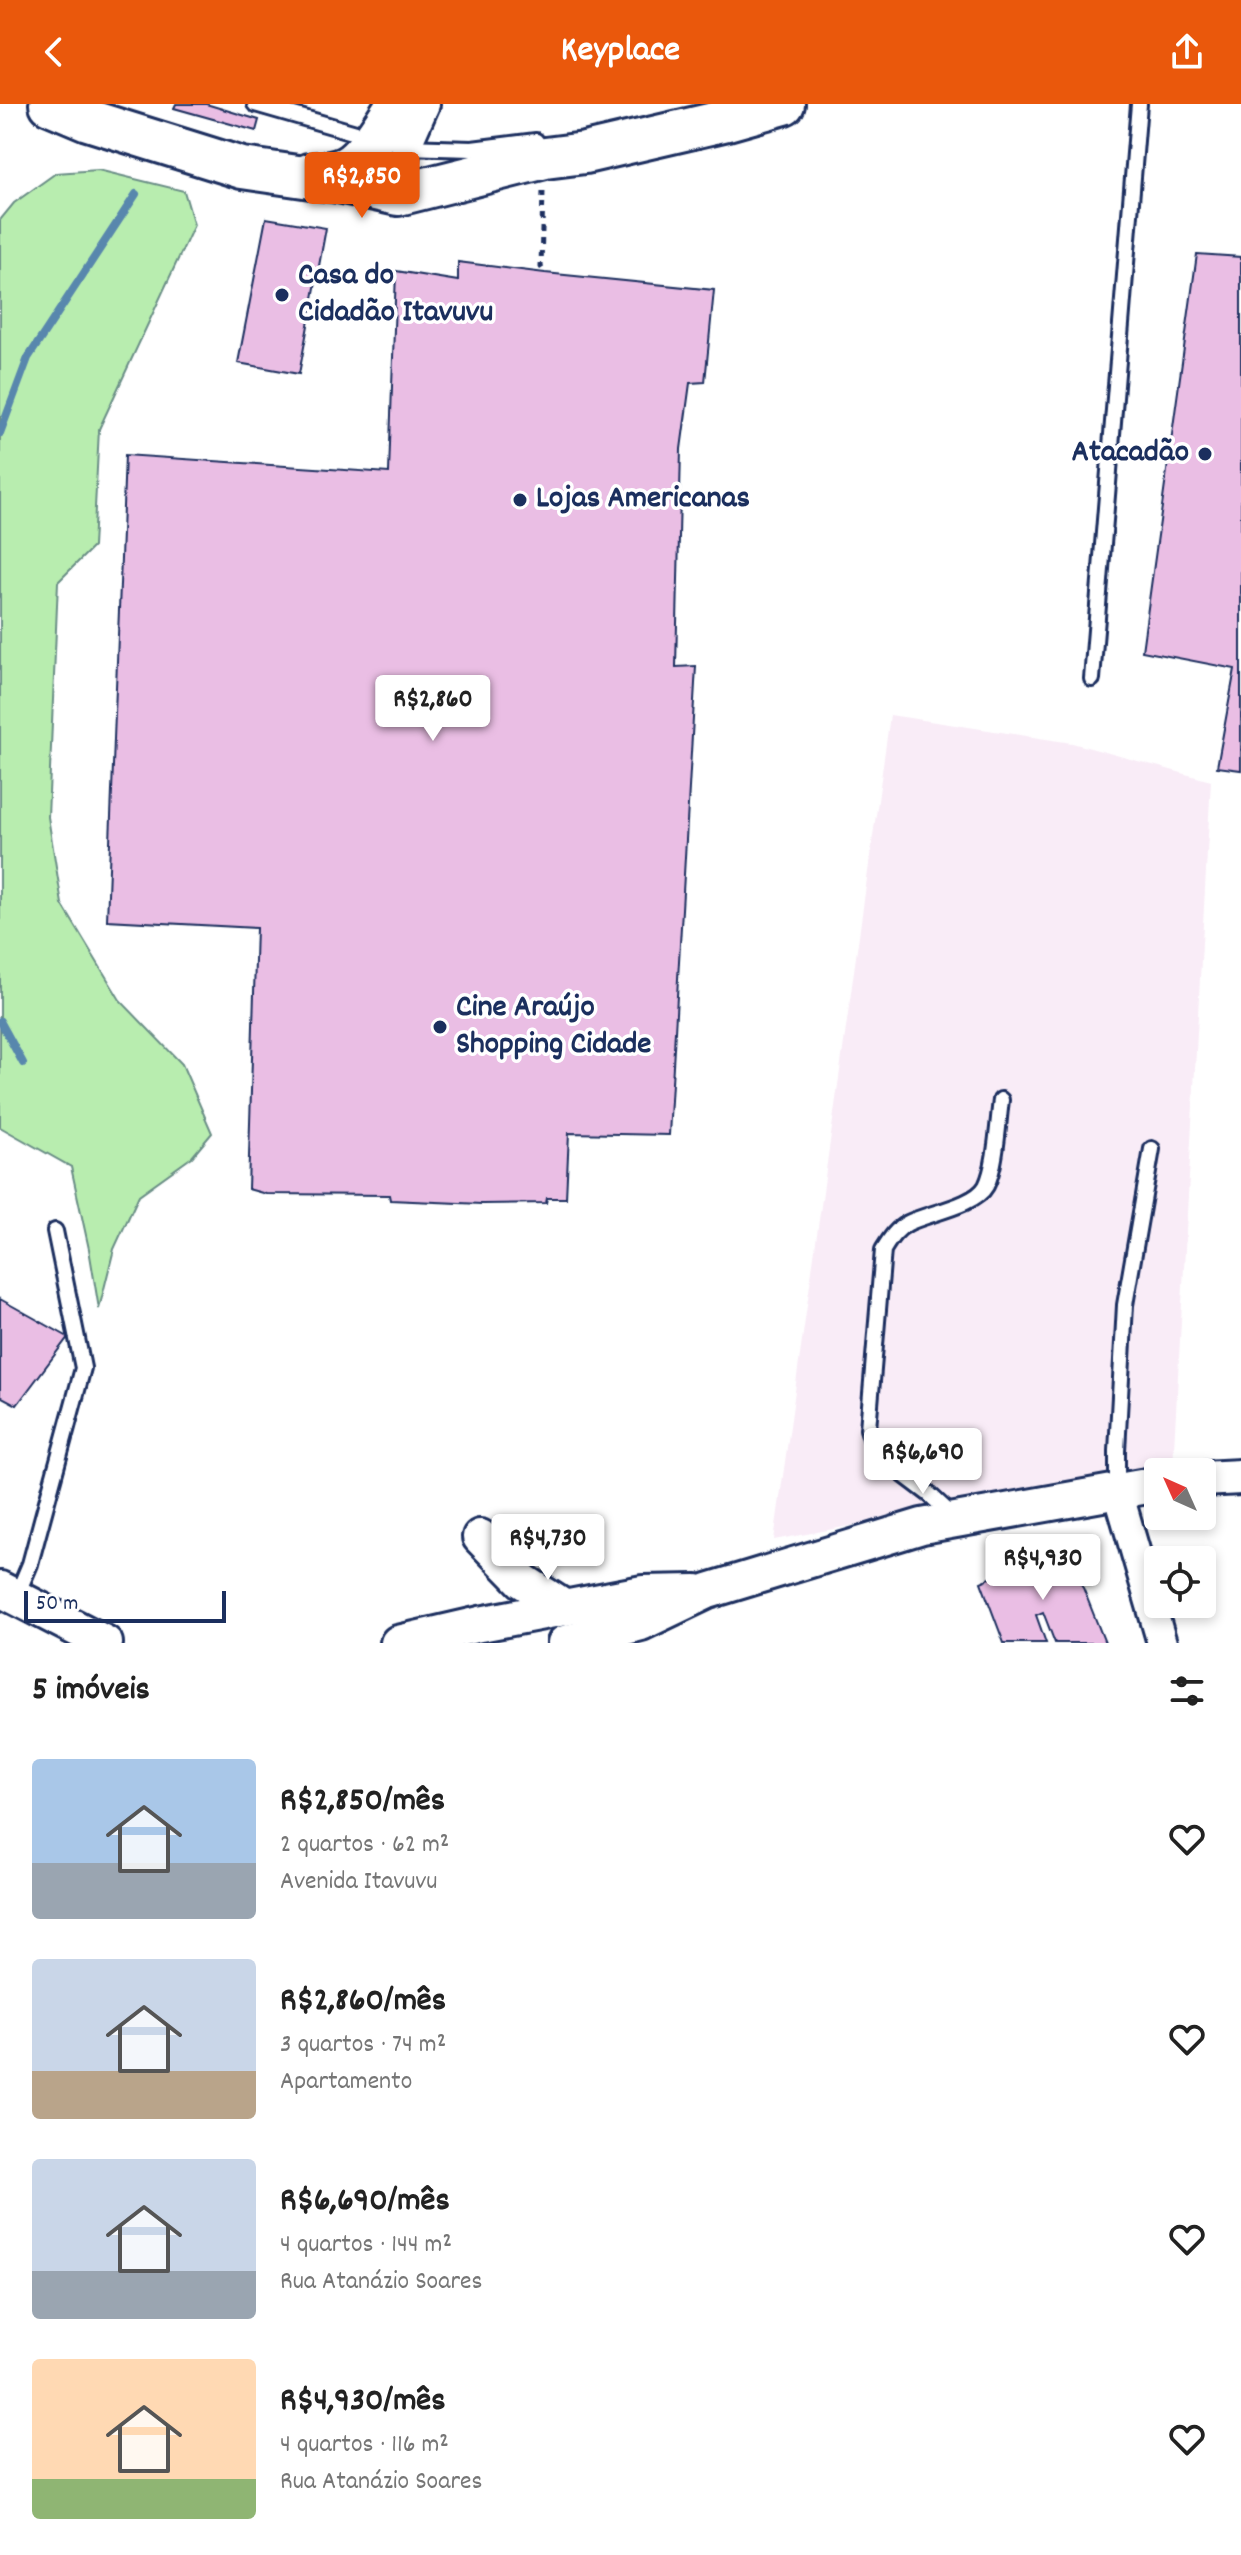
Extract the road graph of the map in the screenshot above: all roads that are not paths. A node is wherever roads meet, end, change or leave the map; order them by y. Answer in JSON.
{"nodes":[{"id":1,"x":50,"y":104,"type":"edge"},
{"id":2,"x":255,"y":104,"type":"edge"},
{"id":3,"x":425,"y":104,"type":"edge"},
{"id":4,"x":774,"y":104,"type":"edge"},
{"id":5,"x":784,"y":104,"type":"edge"},
{"id":6,"x":1139,"y":104,"type":"edge"},
{"id":7,"x":84,"y":112,"type":"edge"},
{"id":8,"x":639,"y":125,"type":"dead end"},
{"id":9,"x":392,"y":135,"type":"edge"},
{"id":10,"x":548,"y":139,"type":"dead end"},
{"id":11,"x":290,"y":175,"type":"junction"},
{"id":12,"x":398,"y":195,"type":"junction"},
{"id":13,"x":1092,"y":679,"type":"dead end"},
{"id":14,"x":1001,"y":1100,"type":"dead end"},
{"id":15,"x":1152,"y":1149,"type":"dead end"},
{"id":16,"x":55,"y":1231,"type":"dead end"},
{"id":17,"x":1241,"y":1477,"type":"edge"},
{"id":18,"x":1216,"y":1478,"type":"edge"},
{"id":19,"x":1144,"y":1487,"type":"edge"},
{"id":20,"x":1118,"y":1492,"type":"junction"},
{"id":21,"x":957,"y":1520,"type":"junction"},
{"id":22,"x":480,"y":1537,"type":"dead end"},
{"id":23,"x":708,"y":1591,"type":"junction"},
{"id":24,"x":8,"y":1593,"type":"edge"},
{"id":25,"x":565,"y":1608,"type":"junction"},
{"id":26,"x":478,"y":1633,"type":"edge"},
{"id":27,"x":646,"y":1633,"type":"edge"},
{"id":28,"x":68,"y":1635,"type":"edge"},
{"id":29,"x":105,"y":1643,"type":"edge"},
{"id":30,"x":398,"y":1643,"type":"edge"},
{"id":31,"x":565,"y":1643,"type":"edge"},
{"id":32,"x":1162,"y":1643,"type":"edge"}],
"edges":[{"from":1,"to":7,"type":"main road"},
{"from":2,"to":9,"type":"lane"},
{"from":3,"to":9,"type":"street"},
{"from":4,"to":8,"type":"lane"},
{"from":5,"to":12,"type":"main road"},
{"from":6,"to":13,"type":"lane"},
{"from":7,"to":11,"type":"main road"},
{"from":9,"to":10,"type":"lane"},
{"from":9,"to":11,"type":"main road"},
{"from":9,"to":12,"type":"street"},
{"from":11,"to":12,"type":"main road"},
{"from":14,"to":21,"type":"lane"},
{"from":15,"to":20,"type":"lane"},
{"from":16,"to":24,"type":"lane"},
{"from":17,"to":18,"type":"street"},
{"from":19,"to":20,"type":"street"},
{"from":20,"to":21,"type":"street"},
{"from":20,"to":32,"type":"street"},
{"from":21,"to":23,"type":"street"},
{"from":22,"to":25,"type":"street"},
{"from":23,"to":25,"type":"street"},
{"from":23,"to":27,"type":"street"},
{"from":24,"to":28,"type":"street"},
{"from":25,"to":26,"type":"street"},
{"from":26,"to":30,"type":"street"},
{"from":27,"to":31,"type":"street"},
{"from":28,"to":29,"type":"street"}]}
